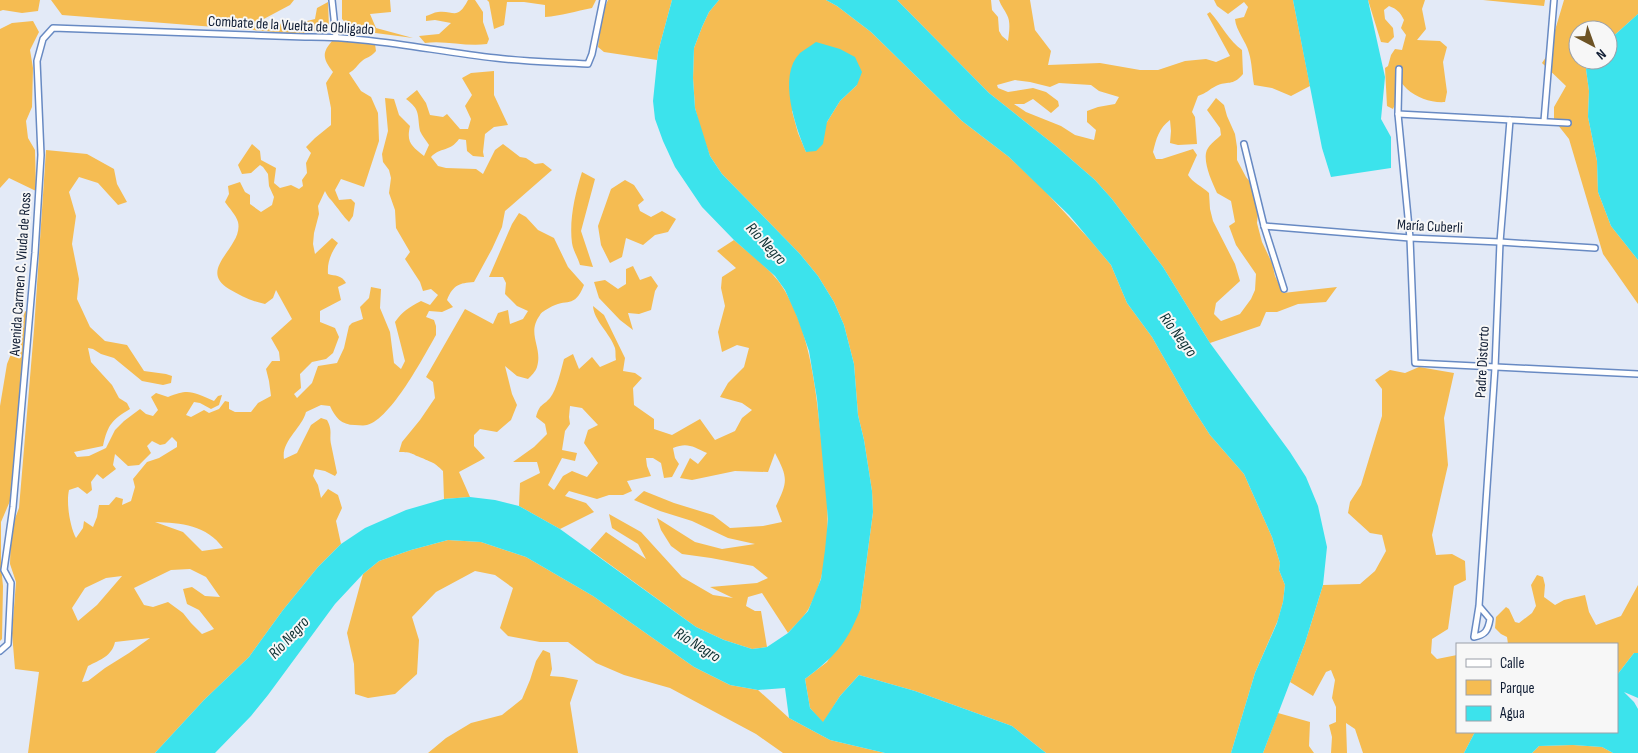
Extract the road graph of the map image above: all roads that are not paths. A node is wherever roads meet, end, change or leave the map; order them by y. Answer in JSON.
{"nodes":[{"id":1,"x":332,"y":0,"type":"edge"},
{"id":2,"x":603,"y":0,"type":"edge"},
{"id":3,"x":1554,"y":0,"type":"edge"},
{"id":4,"x":53,"y":28,"type":"joint"},
{"id":5,"x":336,"y":37,"type":"junction"},
{"id":6,"x":1399,"y":70,"type":"dead end"},
{"id":7,"x":1398,"y":114,"type":"junction"},
{"id":8,"x":1510,"y":120,"type":"junction"},
{"id":9,"x":1544,"y":121,"type":"junction"},
{"id":10,"x":1568,"y":123,"type":"dead end"},
{"id":11,"x":1244,"y":144,"type":"dead end"},
{"id":12,"x":1264,"y":226,"type":"junction"},
{"id":13,"x":1410,"y":238,"type":"junction"},
{"id":14,"x":1500,"y":242,"type":"junction"},
{"id":15,"x":1595,"y":248,"type":"dead end"},
{"id":16,"x":1284,"y":290,"type":"dead end"},
{"id":17,"x":1495,"y":368,"type":"junction"},
{"id":18,"x":1638,"y":374,"type":"edge"},
{"id":19,"x":1479,"y":606,"type":"junction"},
{"id":20,"x":0,"y":651,"type":"edge"}],
"edges":[{"from":1,"to":5,"type":"street"},
{"from":2,"to":5,"type":"street","name":"Combate de la Vuelta de Obligado"},
{"from":3,"to":9,"type":"street"},
{"from":4,"to":5,"type":"street","name":"Combate de la Vuelta de Obligado"},
{"from":4,"to":20,"type":"street","name":"Avenida Carmen C. Viuda de Ross"},
{"from":6,"to":7,"type":"street"},
{"from":7,"to":8,"type":"street"},
{"from":7,"to":13,"type":"street"},
{"from":8,"to":9,"type":"street"},
{"from":8,"to":14,"type":"street","name":"Padre Distorto"},
{"from":9,"to":10,"type":"street"},
{"from":11,"to":12,"type":"street"},
{"from":12,"to":13,"type":"street","name":"María Cuberli"},
{"from":12,"to":16,"type":"street"},
{"from":13,"to":14,"type":"street","name":"María Cuberli"},
{"from":13,"to":17,"type":"street"},
{"from":14,"to":15,"type":"street","name":"María Cuberli"},
{"from":14,"to":17,"type":"street","name":"Padre Distorto"},
{"from":17,"to":18,"type":"street"},
{"from":17,"to":19,"type":"street","name":"Padre Distorto"},
{"from":19,"to":19,"type":"street","name":"Padre Distorto"}]}
